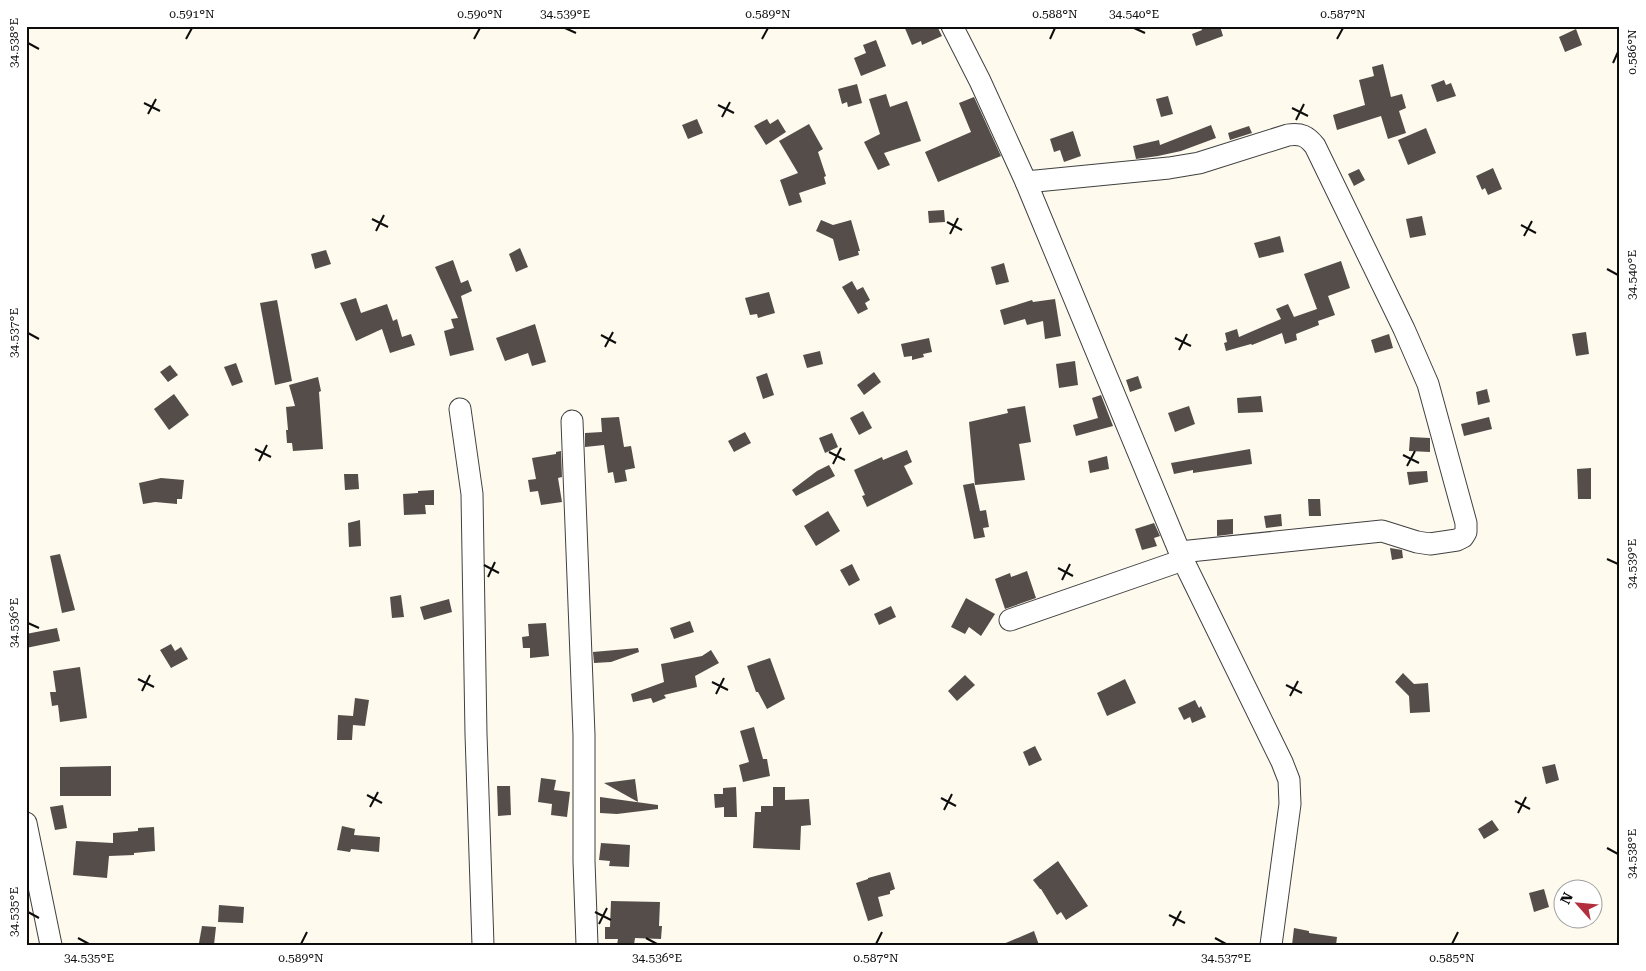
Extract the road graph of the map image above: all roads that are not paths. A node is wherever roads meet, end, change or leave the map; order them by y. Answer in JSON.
{"nodes":[{"id":1,"x":952,"y":26,"type":"edge"},
{"id":2,"x":1026,"y":182,"type":"junction"},
{"id":3,"x":460,"y":409,"type":"dead end"},
{"id":4,"x":572,"y":420,"type":"dead end"},
{"id":5,"x":1182,"y":556,"type":"junction"},
{"id":6,"x":1010,"y":620,"type":"dead end"},
{"id":7,"x":26,"y":823,"type":"edge"},
{"id":8,"x":51,"y":945,"type":"edge"},
{"id":9,"x":483,"y":945,"type":"edge"},
{"id":10,"x":587,"y":945,"type":"edge"},
{"id":11,"x":1271,"y":945,"type":"edge"}],
"edges":[{"from":1,"to":2,"type":"street"},
{"from":2,"to":5,"type":"street"},
{"from":2,"to":5,"type":"street"},
{"from":3,"to":9,"type":"street"},
{"from":4,"to":10,"type":"street"},
{"from":5,"to":6,"type":"street"},
{"from":5,"to":11,"type":"street"},
{"from":7,"to":8,"type":"street"}]}
